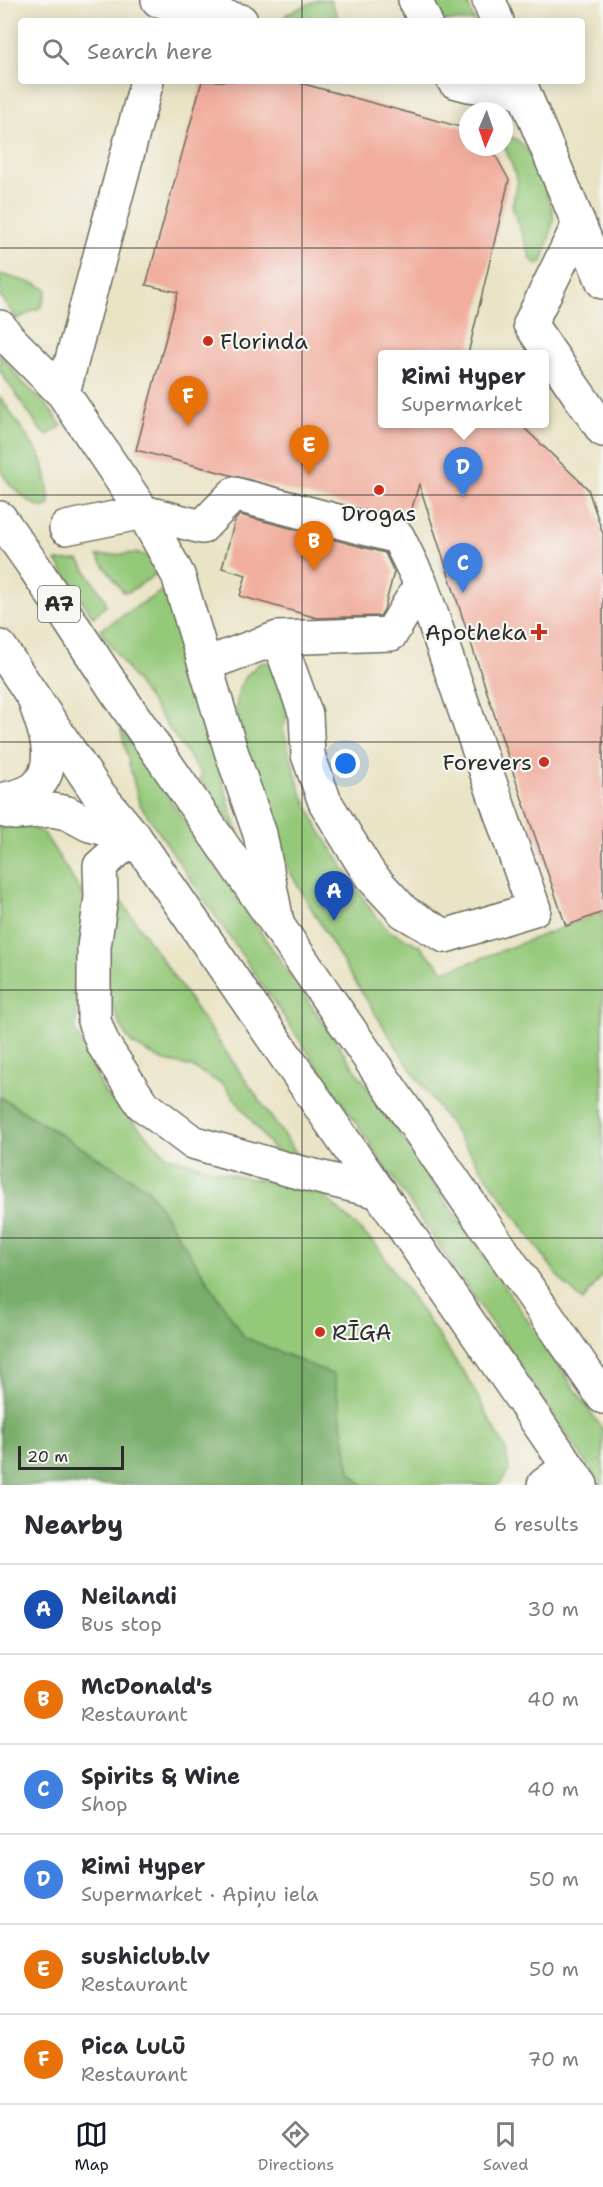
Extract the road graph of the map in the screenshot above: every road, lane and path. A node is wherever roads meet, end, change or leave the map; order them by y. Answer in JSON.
{"nodes":[{"id":1,"x":415,"y":0,"type":"edge"},
{"id":2,"x":489,"y":0,"type":"edge"},
{"id":3,"x":163,"y":8,"type":"edge"},
{"id":4,"x":223,"y":18,"type":"edge"},
{"id":5,"x":424,"y":18,"type":"edge"},
{"id":6,"x":496,"y":18,"type":"edge"},
{"id":7,"x":146,"y":84,"type":"edge"},
{"id":8,"x":465,"y":84,"type":"edge"},
{"id":9,"x":521,"y":86,"type":"edge"},
{"id":10,"x":579,"y":224,"type":"junction"},
{"id":11,"x":603,"y":282,"type":"edge"},
{"id":12,"x":0,"y":327,"type":"edge"},
{"id":13,"x":548,"y":350,"type":"edge"},
{"id":14,"x":549,"y":352,"type":"edge"},
{"id":15,"x":63,"y":393,"type":"junction"},
{"id":16,"x":603,"y":430,"type":"edge"},
{"id":17,"x":143,"y":512,"type":"junction"},
{"id":18,"x":0,"y":518,"type":"edge"},
{"id":19,"x":66,"y":528,"type":"dead end"},
{"id":20,"x":421,"y":584,"type":"junction"},
{"id":21,"x":278,"y":638,"type":"junction"},
{"id":22,"x":0,"y":647,"type":"edge"},
{"id":23,"x":206,"y":664,"type":"junction"},
{"id":24,"x":35,"y":700,"type":"junction"},
{"id":25,"x":0,"y":800,"type":"edge"},
{"id":26,"x":0,"y":810,"type":"edge"},
{"id":27,"x":134,"y":836,"type":"junction"},
{"id":28,"x":278,"y":927,"type":"junction"},
{"id":29,"x":380,"y":1192,"type":"junction"},
{"id":30,"x":603,"y":1396,"type":"edge"},
{"id":31,"x":564,"y":1479,"type":"edge"}],
"edges":[{"from":1,"to":5,"type":"main road"},
{"from":2,"to":6,"type":"main road"},
{"from":3,"to":4,"type":"main road"},
{"from":7,"to":15,"type":"main road"},
{"from":8,"to":9,"type":"main road"},
{"from":9,"to":10,"type":"main road"},
{"from":10,"to":11,"type":"main road"},
{"from":10,"to":13,"type":"main road"},
{"from":12,"to":15,"type":"main road"},
{"from":14,"to":16,"type":"main road"},
{"from":15,"to":17,"type":"main road"},
{"from":17,"to":19,"type":"main road"},
{"from":17,"to":20,"type":"main road"},
{"from":17,"to":23,"type":"main road"},
{"from":18,"to":28,"type":"main road","number":"A7"},
{"from":20,"to":21,"type":"main road"},
{"from":20,"to":21,"type":"main road"},
{"from":21,"to":23,"type":"main road"},
{"from":22,"to":24,"type":"main road"},
{"from":23,"to":28,"type":"main road"},
{"from":24,"to":25,"type":"main road"},
{"from":24,"to":27,"type":"main road"},
{"from":26,"to":27,"type":"main road"},
{"from":27,"to":29,"type":"main road"},
{"from":27,"to":29,"type":"main road"},
{"from":28,"to":30,"type":"main road"},
{"from":29,"to":31,"type":"main road"}]}
